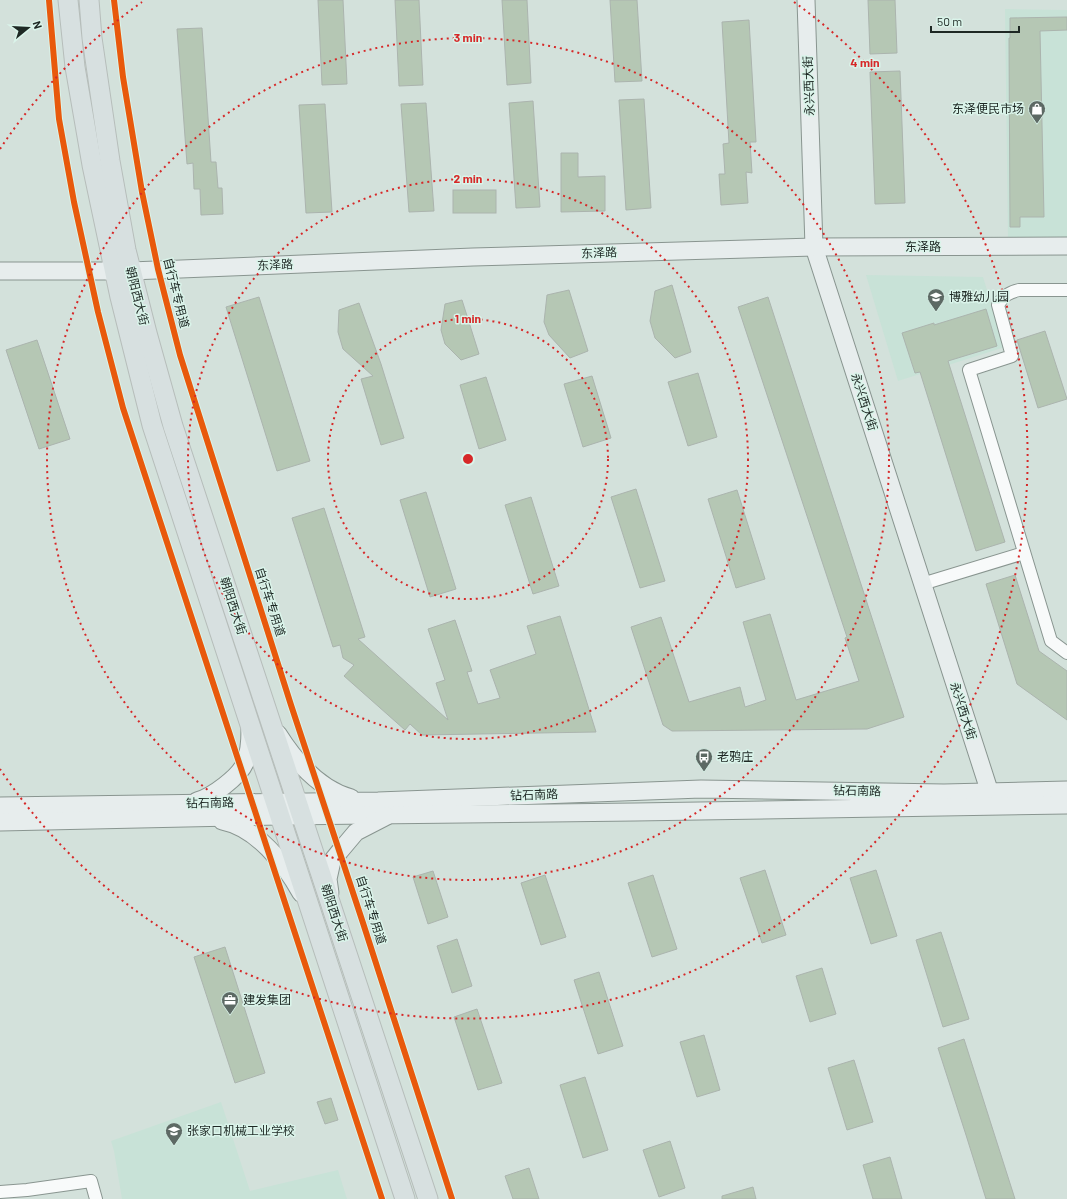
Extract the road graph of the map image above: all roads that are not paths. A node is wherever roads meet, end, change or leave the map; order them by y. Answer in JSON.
{"nodes":[{"id":1,"x":68,"y":0,"type":"edge"},
{"id":2,"x":89,"y":0,"type":"edge"},
{"id":3,"x":806,"y":0,"type":"edge"},
{"id":4,"x":1067,"y":246,"type":"edge"},
{"id":5,"x":814,"y":247,"type":"junction"},
{"id":6,"x":0,"y":271,"type":"edge"},
{"id":7,"x":123,"y":271,"type":"junction"},
{"id":8,"x":1067,"y":290,"type":"edge"},
{"id":9,"x":1024,"y":552,"type":"junction"},
{"id":10,"x":922,"y":584,"type":"junction"},
{"id":11,"x":1067,"y":653,"type":"edge"},
{"id":12,"x":271,"y":721,"type":"junction"},
{"id":13,"x":250,"y":724,"type":"junction"},
{"id":14,"x":1067,"y":790,"type":"edge"},
{"id":15,"x":990,"y":792,"type":"junction"},
{"id":16,"x":360,"y":801,"type":"junction"},
{"id":17,"x":188,"y":804,"type":"junction"},
{"id":18,"x":1067,"y":805,"type":"edge"},
{"id":19,"x":0,"y":806,"type":"edge"},
{"id":20,"x":278,"y":809,"type":"junction"},
{"id":21,"x":300,"y":809,"type":"junction"},
{"id":22,"x":391,"y":814,"type":"junction"},
{"id":23,"x":208,"y":817,"type":"junction"},
{"id":24,"x":0,"y":822,"type":"edge"},
{"id":25,"x":331,"y":903,"type":"junction"},
{"id":26,"x":311,"y":911,"type":"junction"},
{"id":27,"x":0,"y":1192,"type":"edge"},
{"id":28,"x":96,"y":1199,"type":"edge"},
{"id":29,"x":404,"y":1199,"type":"edge"},
{"id":30,"x":428,"y":1199,"type":"edge"}],
"edges":[{"from":1,"to":7,"type":"main road","name":"朝阳西大街"},
{"from":2,"to":7,"type":"main road","name":"朝阳西大街"},
{"from":3,"to":5,"type":"main road","name":"永兴西大街"},
{"from":4,"to":5,"type":"main road","name":"东泽路"},
{"from":5,"to":7,"type":"main road","name":"东泽路"},
{"from":5,"to":10,"type":"main road","name":"永兴西大街"},
{"from":6,"to":7,"type":"main road","name":"东泽路"},
{"from":7,"to":12,"type":"main road","name":"朝阳西大街"},
{"from":7,"to":13,"type":"main road","name":"朝阳西大街"},
{"from":8,"to":9,"type":"street"},
{"from":9,"to":10,"type":"street"},
{"from":9,"to":11,"type":"street"},
{"from":10,"to":15,"type":"main road","name":"永兴西大街"},
{"from":12,"to":16,"type":"main road"},
{"from":12,"to":21,"type":"main road","name":"朝阳西大街"},
{"from":13,"to":17,"type":"main road"},
{"from":13,"to":20,"type":"main road","name":"朝阳西大街"},
{"from":14,"to":15,"type":"main road","name":"钻石南路"},
{"from":15,"to":16,"type":"main road","name":"钻石南路"},
{"from":16,"to":21,"type":"main road","name":"钻石南路"},
{"from":17,"to":19,"type":"main road","name":"钻石南路"},
{"from":17,"to":20,"type":"main road","name":"钻石南路"},
{"from":18,"to":22,"type":"main road","name":"钻石南路"},
{"from":20,"to":21,"type":"main road","name":"钻石南路"},
{"from":20,"to":23,"type":"main road","name":"钻石南路"},
{"from":20,"to":26,"type":"main road","name":"朝阳西大街"},
{"from":21,"to":22,"type":"main road","name":"钻石南路"},
{"from":21,"to":25,"type":"main road","name":"朝阳西大街"},
{"from":22,"to":25,"type":"main road"},
{"from":23,"to":24,"type":"main road","name":"钻石南路"},
{"from":23,"to":26,"type":"main road"},
{"from":25,"to":30,"type":"main road","name":"朝阳西大街"},
{"from":26,"to":29,"type":"main road","name":"朝阳西大街"},
{"from":27,"to":28,"type":"street"}]}
